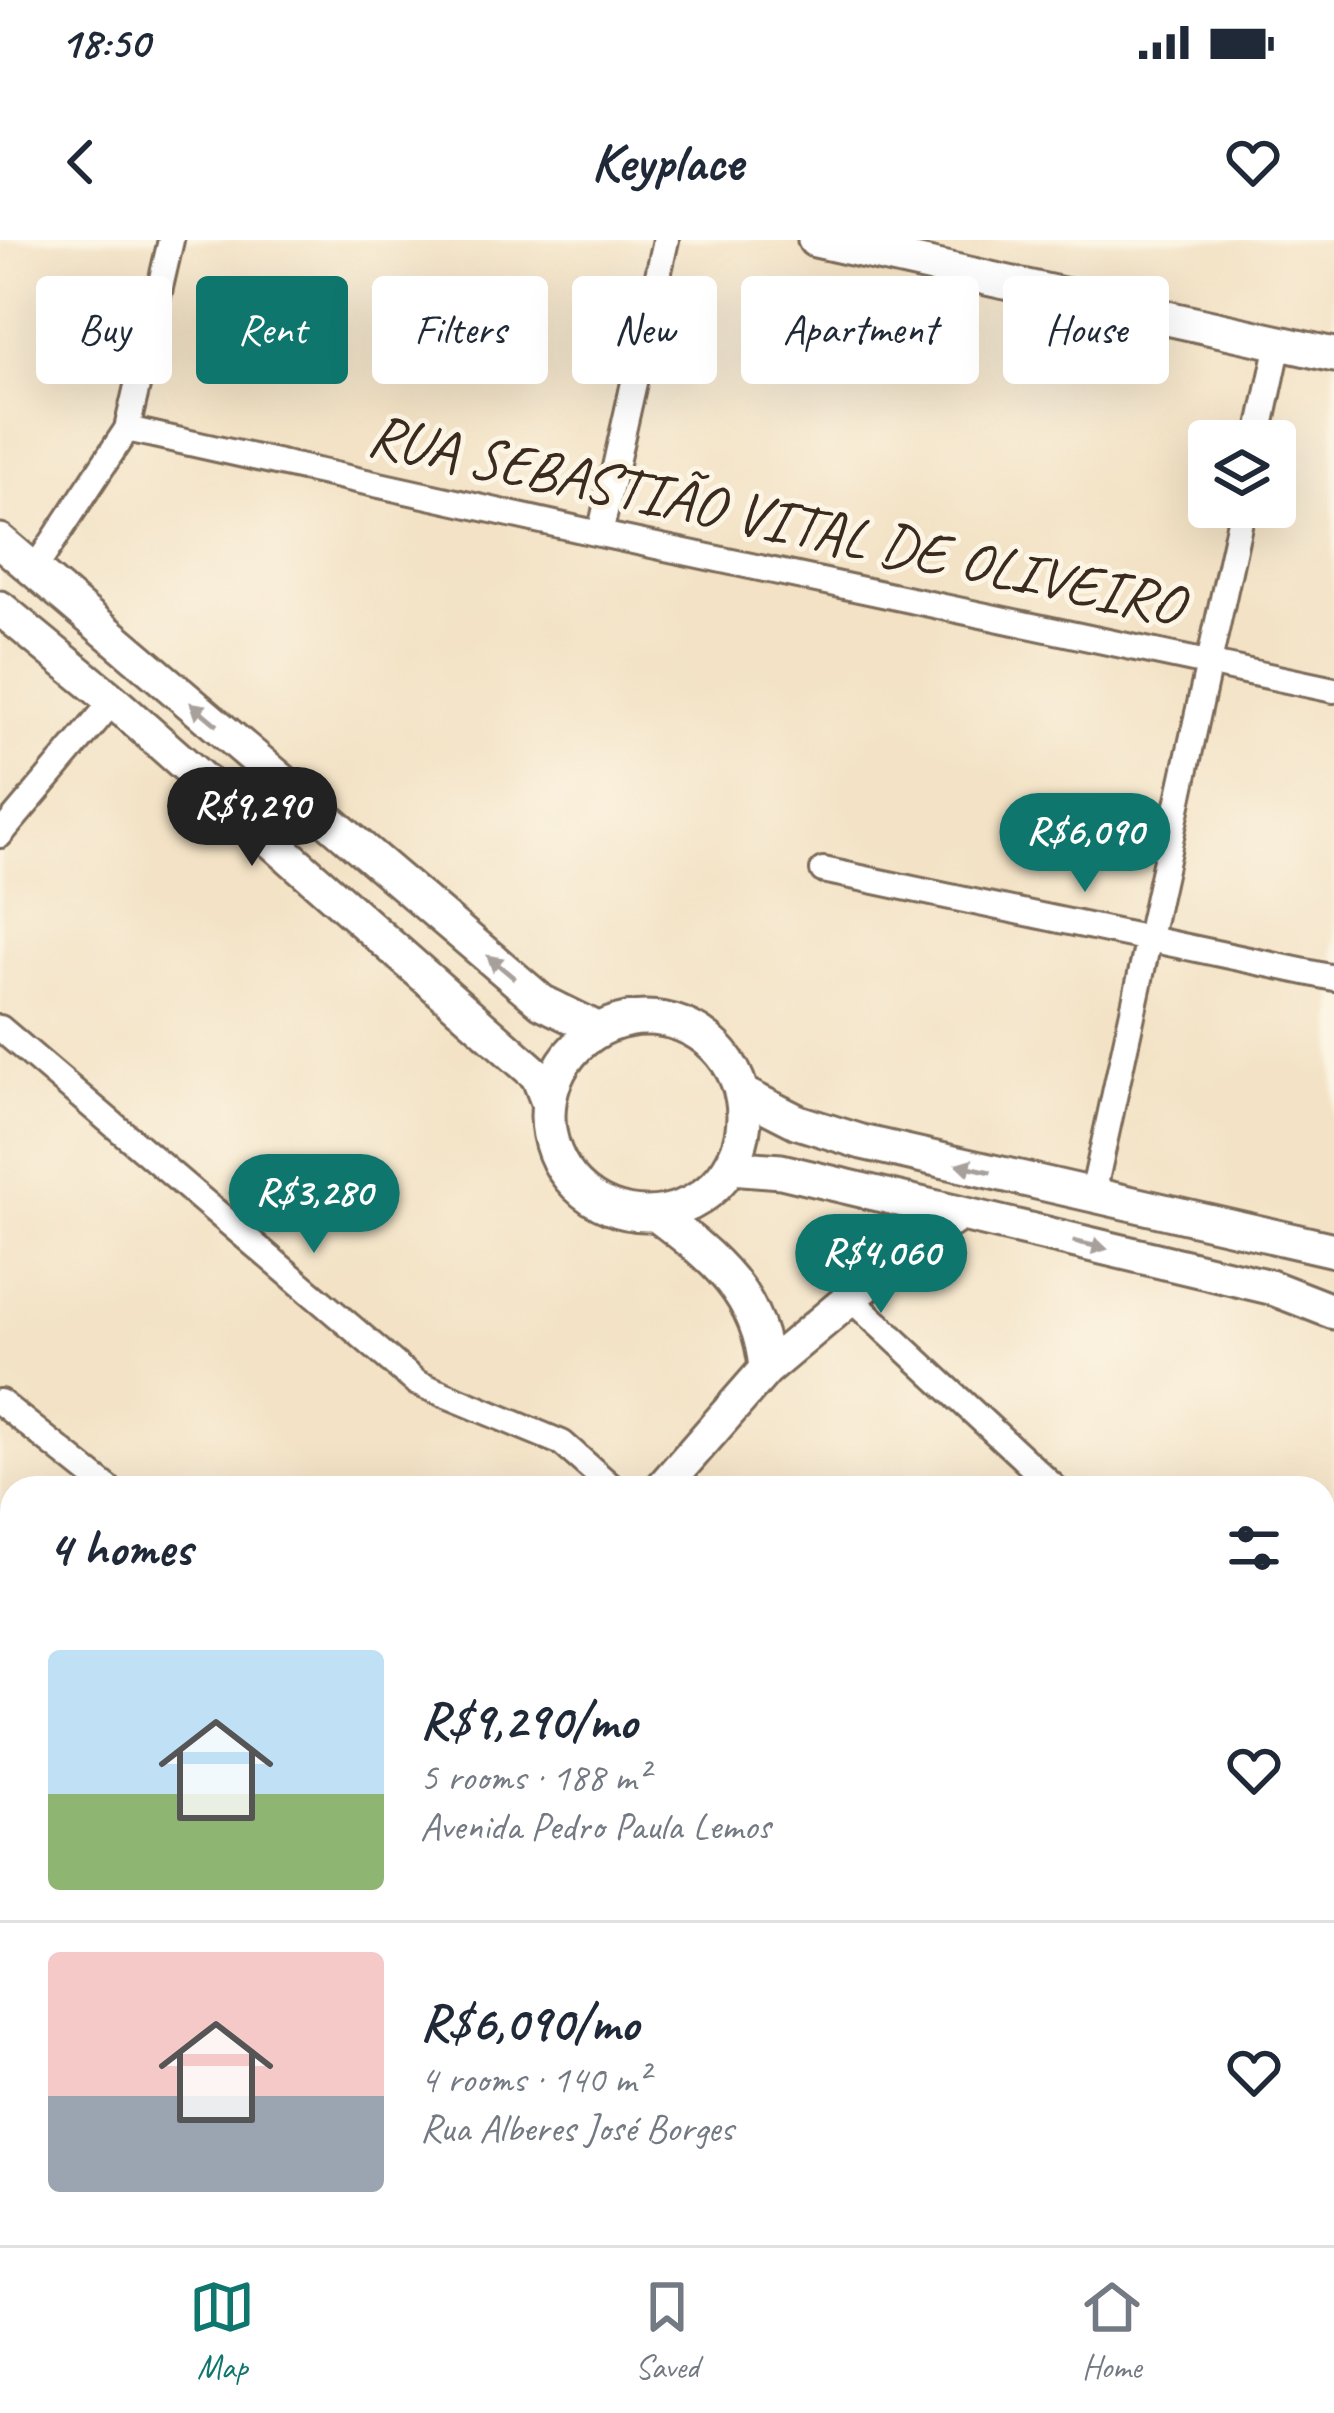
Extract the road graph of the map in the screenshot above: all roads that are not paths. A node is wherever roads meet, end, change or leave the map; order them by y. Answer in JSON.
{"nodes":[{"id":1,"x":171,"y":240,"type":"edge"},
{"id":2,"x":666,"y":240,"type":"edge"},
{"id":3,"x":815,"y":240,"type":"edge"},
{"id":4,"x":1279,"y":344,"type":"junction"},
{"id":5,"x":1334,"y":355,"type":"edge"},
{"id":6,"x":1263,"y":420,"type":"edge"},
{"id":7,"x":127,"y":429,"type":"junction"},
{"id":8,"x":1238,"y":528,"type":"edge"},
{"id":9,"x":600,"y":534,"type":"junction"},
{"id":10,"x":0,"y":541,"type":"edge"},
{"id":11,"x":34,"y":570,"type":"junction"},
{"id":12,"x":0,"y":608,"type":"edge"},
{"id":13,"x":1208,"y":663,"type":"junction"},
{"id":14,"x":1334,"y":689,"type":"edge"},
{"id":15,"x":113,"y":701,"type":"junction"},
{"id":16,"x":0,"y":835,"type":"edge"},
{"id":17,"x":824,"y":870,"type":"dead end"},
{"id":18,"x":1147,"y":939,"type":"junction"},
{"id":19,"x":1334,"y":978,"type":"edge"},
{"id":20,"x":0,"y":1028,"type":"edge"},
{"id":21,"x":599,"y":1030,"type":"junction"},
{"id":22,"x":741,"y":1094,"type":"junction"},
{"id":23,"x":548,"y":1102,"type":"junction"},
{"id":24,"x":730,"y":1167,"type":"junction"},
{"id":25,"x":1093,"y":1194,"type":"junction"},
{"id":26,"x":658,"y":1214,"type":"junction"},
{"id":27,"x":960,"y":1214,"type":"junction"},
{"id":28,"x":1334,"y":1250,"type":"edge"},
{"id":29,"x":849,"y":1297,"type":"junction"},
{"id":30,"x":1334,"y":1312,"type":"edge"},
{"id":31,"x":766,"y":1369,"type":"junction"},
{"id":32,"x":0,"y":1402,"type":"edge"},
{"id":33,"x":93,"y":1476,"type":"edge"},
{"id":34,"x":600,"y":1476,"type":"edge"},
{"id":35,"x":672,"y":1476,"type":"edge"},
{"id":36,"x":1042,"y":1476,"type":"edge"}],
"edges":[{"from":1,"to":7,"type":"street"},
{"from":2,"to":9,"type":"street"},
{"from":3,"to":4,"type":"street"},
{"from":4,"to":5,"type":"street"},
{"from":4,"to":6,"type":"street"},
{"from":7,"to":9,"type":"street","name":"RUA SEBASTIÃO VITAL DE OLIVEIRO"},
{"from":7,"to":11,"type":"street"},
{"from":8,"to":13,"type":"street"},
{"from":9,"to":13,"type":"street","name":"RUA SEBASTIÃO VITAL DE OLIVEIRO"},
{"from":10,"to":11,"type":"street"},
{"from":21,"to":11,"type":"street","one_way":true},
{"from":12,"to":15,"type":"street"},
{"from":13,"to":14,"type":"street","name":"RUA SEBASTIÃO VITAL DE OLIVEIRO"},
{"from":13,"to":18,"type":"street"},
{"from":15,"to":16,"type":"street"},
{"from":15,"to":23,"type":"street"},
{"from":17,"to":18,"type":"street"},
{"from":18,"to":19,"type":"street"},
{"from":18,"to":25,"type":"street"},
{"from":20,"to":34,"type":"street"},
{"from":21,"to":22,"type":"street"},
{"from":21,"to":23,"type":"street"},
{"from":22,"to":24,"type":"street"},
{"from":25,"to":22,"type":"street","one_way":true},
{"from":23,"to":26,"type":"street"},
{"from":24,"to":26,"type":"street"},
{"from":24,"to":27,"type":"street"},
{"from":25,"to":28,"type":"street"},
{"from":26,"to":31,"type":"street"},
{"from":27,"to":29,"type":"street"},
{"from":27,"to":30,"type":"street","one_way":true},
{"from":29,"to":31,"type":"street"},
{"from":29,"to":36,"type":"street"},
{"from":31,"to":35,"type":"street"},
{"from":32,"to":33,"type":"street"}]}
